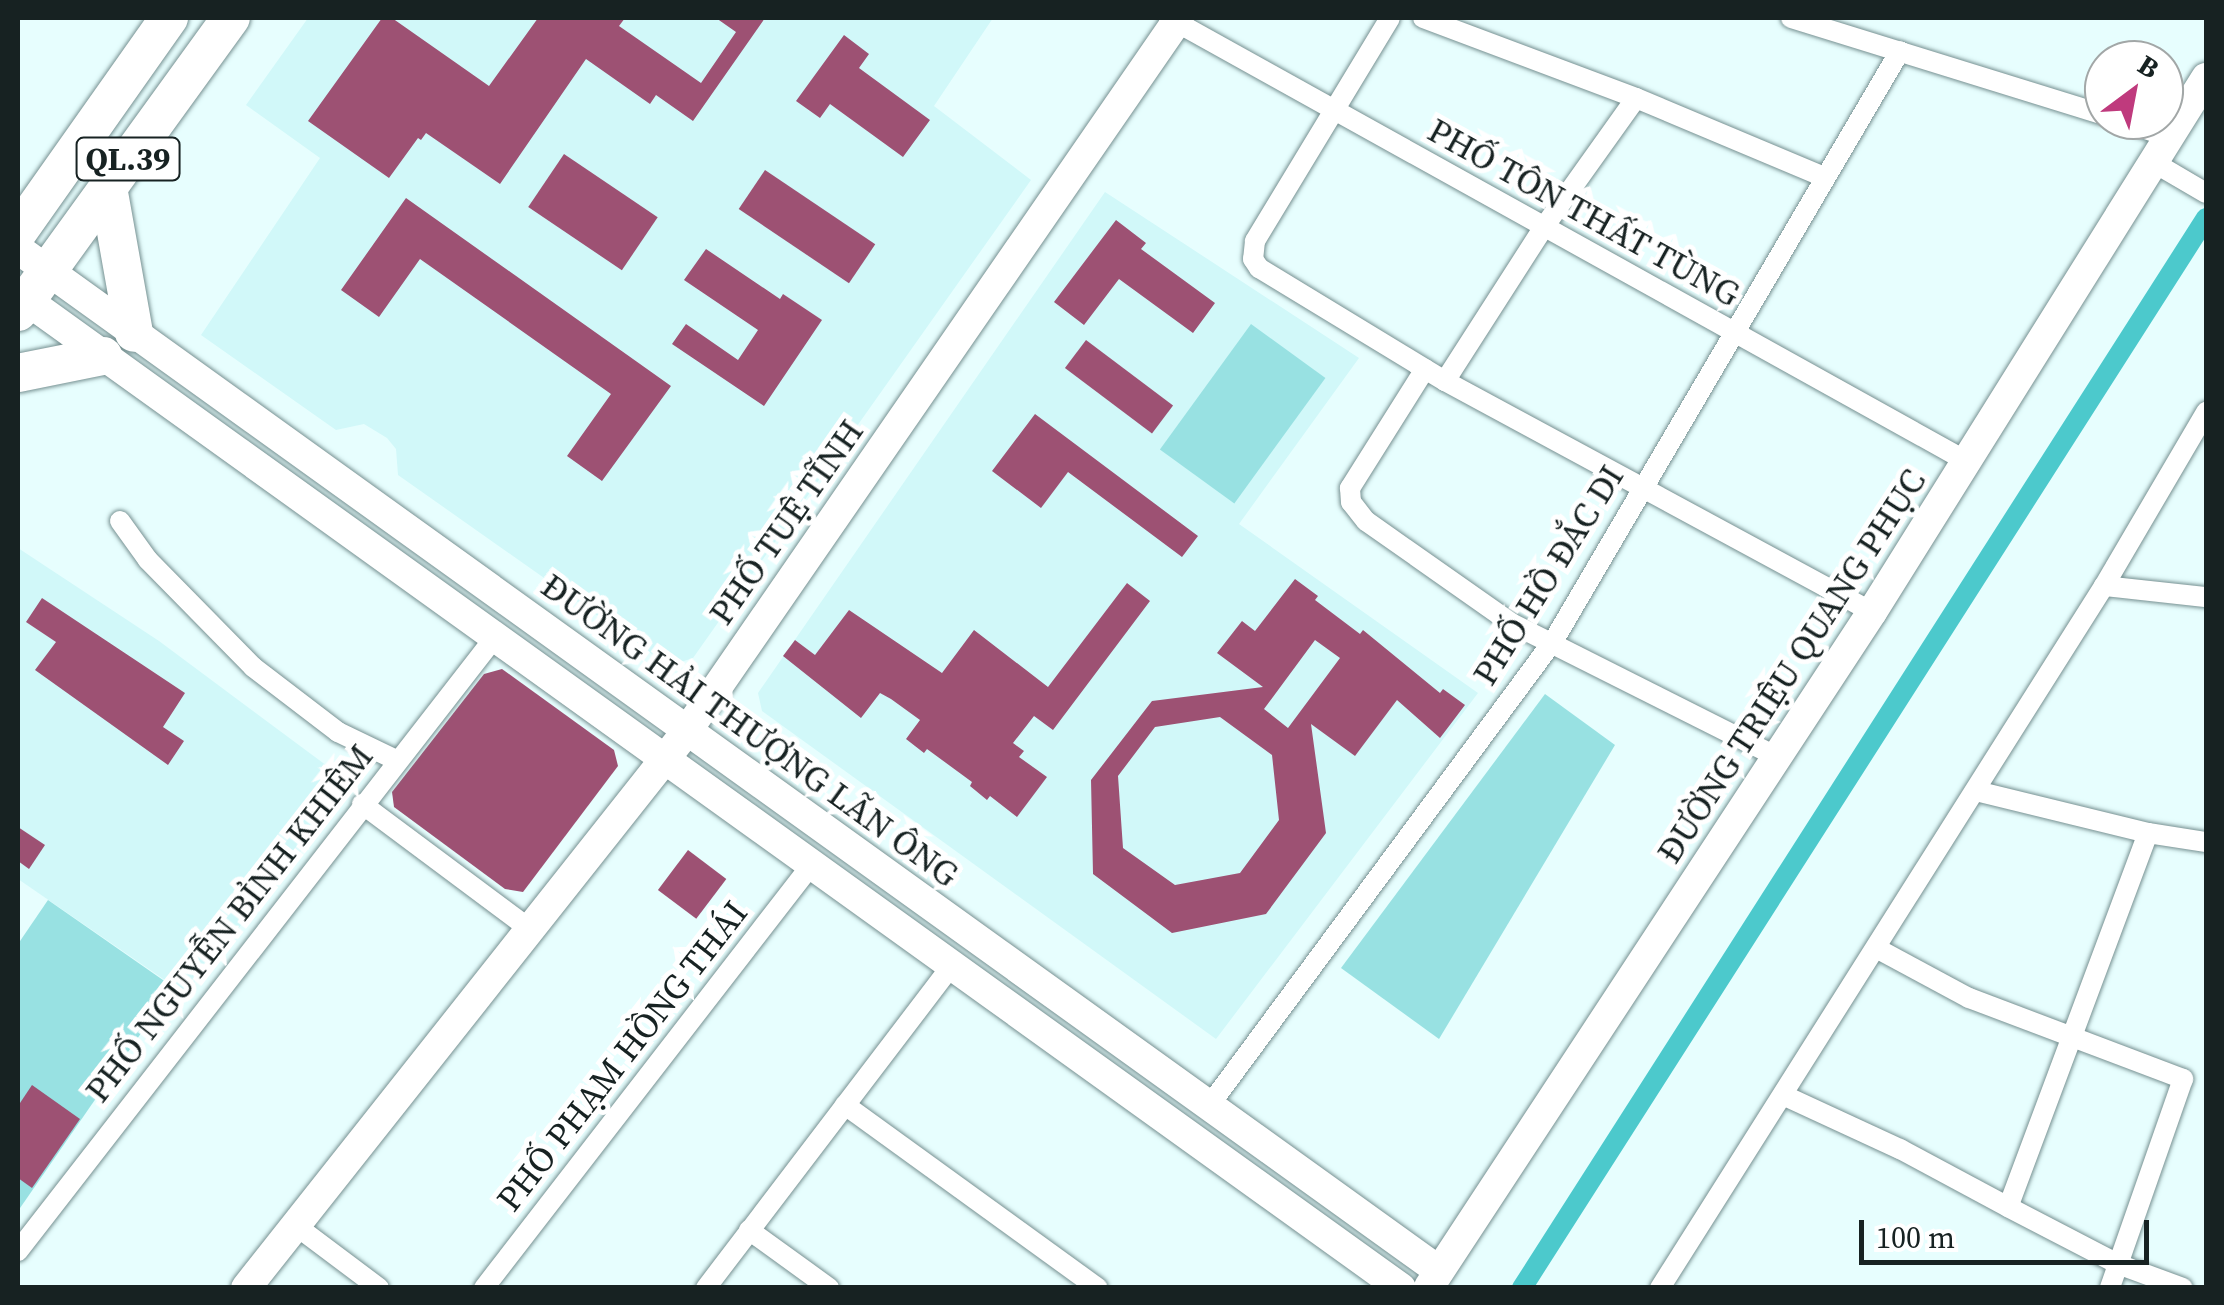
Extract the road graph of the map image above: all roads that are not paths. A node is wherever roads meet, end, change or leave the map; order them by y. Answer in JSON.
{"nodes":[{"id":1,"x":170,"y":18,"type":"edge"},
{"id":2,"x":231,"y":18,"type":"edge"},
{"id":3,"x":1390,"y":18,"type":"edge"},
{"id":4,"x":1423,"y":18,"type":"edge"},
{"id":5,"x":1791,"y":18,"type":"edge"},
{"id":6,"x":1175,"y":19,"type":"edge"},
{"id":7,"x":1900,"y":51,"type":"junction"},
{"id":8,"x":2206,"y":78,"type":"edge"},
{"id":9,"x":1636,"y":98,"type":"junction"},
{"id":10,"x":2084,"y":109,"type":"edge"},
{"id":11,"x":1334,"y":110,"type":"junction"},
{"id":12,"x":2148,"y":140,"type":"edge"},
{"id":13,"x":2161,"y":149,"type":"junction"},
{"id":14,"x":64,"y":166,"type":"junction"},
{"id":15,"x":1824,"y":177,"type":"junction"},
{"id":16,"x":18,"y":182,"type":"edge"},
{"id":17,"x":108,"y":187,"type":"junction"},
{"id":18,"x":2197,"y":188,"type":"edge"},
{"id":19,"x":1544,"y":227,"type":"junction"},
{"id":20,"x":18,"y":232,"type":"edge"},
{"id":21,"x":25,"y":285,"type":"edge"},
{"id":22,"x":1732,"y":332,"type":"junction"},
{"id":23,"x":134,"y":333,"type":"junction"},
{"id":24,"x":103,"y":356,"type":"junction"},
{"id":25,"x":1425,"y":369,"type":"junction"},
{"id":26,"x":18,"y":373,"type":"edge"},
{"id":27,"x":1445,"y":381,"type":"junction"},
{"id":28,"x":2206,"y":412,"type":"edge"},
{"id":29,"x":1968,"y":462,"type":"junction"},
{"id":30,"x":1642,"y":487,"type":"junction"},
{"id":31,"x":352,"y":490,"type":"junction"},
{"id":32,"x":120,"y":520,"type":"dead end"},
{"id":33,"x":332,"y":520,"type":"junction"},
{"id":34,"x":2104,"y":586,"type":"junction"},
{"id":35,"x":2206,"y":596,"type":"edge"},
{"id":36,"x":1872,"y":612,"type":"junction"},
{"id":37,"x":495,"y":637,"type":"junction"},
{"id":38,"x":1552,"y":644,"type":"junction"},
{"id":39,"x":687,"y":731,"type":"junction"},
{"id":40,"x":1778,"y":757,"type":"junction"},
{"id":41,"x":665,"y":758,"type":"junction"},
{"id":42,"x":396,"y":760,"type":"junction"},
{"id":43,"x":1976,"y":791,"type":"junction"},
{"id":44,"x":362,"y":804,"type":"junction"},
{"id":45,"x":2148,"y":833,"type":"junction"},
{"id":46,"x":2206,"y":842,"type":"edge"},
{"id":47,"x":812,"y":864,"type":"junction"},
{"id":48,"x":530,"y":929,"type":"junction"},
{"id":49,"x":1876,"y":948,"type":"junction"},
{"id":50,"x":952,"y":965,"type":"junction"},
{"id":51,"x":1084,"y":1016,"type":"junction"},
{"id":52,"x":2072,"y":1038,"type":"junction"},
{"id":53,"x":1063,"y":1044,"type":"junction"},
{"id":54,"x":1782,"y":1095,"type":"junction"},
{"id":55,"x":845,"y":1105,"type":"junction"},
{"id":56,"x":1209,"y":1106,"type":"junction"},
{"id":57,"x":2008,"y":1207,"type":"junction"},
{"id":58,"x":295,"y":1225,"type":"junction"},
{"id":59,"x":749,"y":1230,"type":"junction"},
{"id":60,"x":1408,"y":1249,"type":"junction"},
{"id":61,"x":18,"y":1252,"type":"edge"},
{"id":62,"x":2118,"y":1264,"type":"junction"},
{"id":63,"x":1434,"y":1280,"type":"edge"},
{"id":64,"x":1391,"y":1285,"type":"edge"},
{"id":65,"x":246,"y":1288,"type":"edge"},
{"id":66,"x":379,"y":1288,"type":"edge"},
{"id":67,"x":484,"y":1288,"type":"edge"},
{"id":68,"x":706,"y":1288,"type":"edge"},
{"id":69,"x":830,"y":1288,"type":"edge"},
{"id":70,"x":1098,"y":1288,"type":"edge"},
{"id":71,"x":1660,"y":1288,"type":"edge"},
{"id":72,"x":2110,"y":1288,"type":"edge"},
{"id":73,"x":2183,"y":1288,"type":"edge"}],
"edges":[{"from":1,"to":14,"type":"highway","number":"QL.39"},
{"from":2,"to":17,"type":"highway","number":"QL.39"},
{"from":3,"to":11,"type":"street"},
{"from":4,"to":9,"type":"street"},
{"from":5,"to":7,"type":"street"},
{"from":6,"to":11,"type":"street","name":"PHỐ TÔN THẤT TÙNG"},
{"from":6,"to":39,"type":"street","name":"PHỐ TUỆ TĨNH"},
{"from":7,"to":10,"type":"street"},
{"from":7,"to":15,"type":"street","name":"PHỐ HỒ ĐẮC DI"},
{"from":8,"to":13,"type":"street","name":"ĐƯỜNG TRIỆU QUANG PHỤC"},
{"from":9,"to":15,"type":"street"},
{"from":9,"to":19,"type":"street"},
{"from":11,"to":19,"type":"street","name":"PHỐ TÔN THẤT TÙNG"},
{"from":11,"to":25,"type":"street"},
{"from":12,"to":13,"type":"street"},
{"from":13,"to":18,"type":"street"},
{"from":13,"to":29,"type":"street","name":"ĐƯỜNG TRIỆU QUANG PHỤC"},
{"from":14,"to":16,"type":"highway"},
{"from":14,"to":20,"type":"highway","number":"QL.39"},
{"from":15,"to":22,"type":"street","name":"PHỐ HỒ ĐẮC DI"},
{"from":17,"to":21,"type":"highway","number":"QL.39"},
{"from":17,"to":23,"type":"highway"},
{"from":19,"to":22,"type":"street","name":"PHỐ TÔN THẤT TÙNG"},
{"from":19,"to":27,"type":"street"},
{"from":21,"to":23,"type":"street","name":"ĐƯỜNG HẢI THƯỢNG LÃN ÔNG"},
{"from":21,"to":24,"type":"street","name":"ĐƯỜNG HẢI THƯỢNG LÃN ÔNG"},
{"from":22,"to":29,"type":"street","name":"PHỐ TÔN THẤT TÙNG"},
{"from":22,"to":30,"type":"street","name":"PHỐ HỒ ĐẮC DI"},
{"from":23,"to":31,"type":"street","name":"ĐƯỜNG HẢI THƯỢNG LÃN ÔNG"},
{"from":24,"to":26,"type":"highway"},
{"from":24,"to":33,"type":"street","name":"ĐƯỜNG HẢI THƯỢNG LÃN ÔNG"},
{"from":25,"to":27,"type":"street"},
{"from":25,"to":38,"type":"street"},
{"from":27,"to":30,"type":"street"},
{"from":28,"to":34,"type":"street"},
{"from":29,"to":36,"type":"street","name":"ĐƯỜNG TRIỆU QUANG PHỤC"},
{"from":30,"to":36,"type":"street"},
{"from":30,"to":38,"type":"street","name":"PHỐ HỒ ĐẮC DI"},
{"from":31,"to":33,"type":"street"},
{"from":31,"to":39,"type":"street","name":"ĐƯỜNG HẢI THƯỢNG LÃN ÔNG"},
{"from":32,"to":42,"type":"street"},
{"from":33,"to":37,"type":"street","name":"ĐƯỜNG HẢI THƯỢNG LÃN ÔNG"},
{"from":34,"to":35,"type":"street"},
{"from":34,"to":43,"type":"street"},
{"from":36,"to":40,"type":"street","name":"ĐƯỜNG TRIỆU QUANG PHỤC"},
{"from":37,"to":41,"type":"street","name":"ĐƯỜNG HẢI THƯỢNG LÃN ÔNG"},
{"from":37,"to":42,"type":"street","name":"PHỐ NGUYỄN BỈNH KHIÊM"},
{"from":38,"to":40,"type":"street"},
{"from":38,"to":56,"type":"street","name":"PHỐ HỒ ĐẮC DI"},
{"from":39,"to":41,"type":"street","name":"PHỐ TUỆ TĨNH"},
{"from":39,"to":51,"type":"street","name":"ĐƯỜNG HẢI THƯỢNG LÃN ÔNG"},
{"from":40,"to":63,"type":"street","name":"ĐƯỜNG TRIỆU QUANG PHỤC"},
{"from":41,"to":47,"type":"street","name":"ĐƯỜNG HẢI THƯỢNG LÃN ÔNG"},
{"from":41,"to":48,"type":"street","name":"PHỐ TUỆ TĨNH"},
{"from":42,"to":44,"type":"street","name":"PHỐ NGUYỄN BỈNH KHIÊM"},
{"from":43,"to":45,"type":"street"},
{"from":43,"to":49,"type":"street"},
{"from":44,"to":48,"type":"street"},
{"from":44,"to":61,"type":"street","name":"PHỐ NGUYỄN BỈNH KHIÊM"},
{"from":45,"to":46,"type":"street"},
{"from":45,"to":52,"type":"street"},
{"from":47,"to":50,"type":"street","name":"ĐƯỜNG HẢI THƯỢNG LÃN ÔNG"},
{"from":47,"to":67,"type":"street","name":"PHỐ PHẠM HỒNG THÁI"},
{"from":48,"to":58,"type":"street","name":"PHỐ TUỆ TĨNH"},
{"from":49,"to":52,"type":"street"},
{"from":49,"to":54,"type":"street"},
{"from":50,"to":53,"type":"street","name":"ĐƯỜNG HẢI THƯỢNG LÃN ÔNG"},
{"from":50,"to":55,"type":"street"},
{"from":51,"to":53,"type":"street"},
{"from":51,"to":56,"type":"street","name":"ĐƯỜNG HẢI THƯỢNG LÃN ÔNG"},
{"from":52,"to":57,"type":"street"},
{"from":52,"to":62,"type":"street"},
{"from":53,"to":64,"type":"street","name":"ĐƯỜNG HẢI THƯỢNG LÃN ÔNG"},
{"from":54,"to":57,"type":"street"},
{"from":54,"to":71,"type":"street"},
{"from":55,"to":59,"type":"street"},
{"from":55,"to":70,"type":"street"},
{"from":56,"to":60,"type":"street","name":"ĐƯỜNG HẢI THƯỢNG LÃN ÔNG"},
{"from":57,"to":62,"type":"street"},
{"from":58,"to":65,"type":"street","name":"PHỐ TUỆ TĨNH"},
{"from":58,"to":66,"type":"street"},
{"from":59,"to":68,"type":"street"},
{"from":59,"to":69,"type":"street"},
{"from":60,"to":63,"type":"street","name":"ĐƯỜNG HẢI THƯỢNG LÃN ÔNG"},
{"from":60,"to":64,"type":"street"},
{"from":62,"to":72,"type":"street"},
{"from":62,"to":73,"type":"street"}]}
